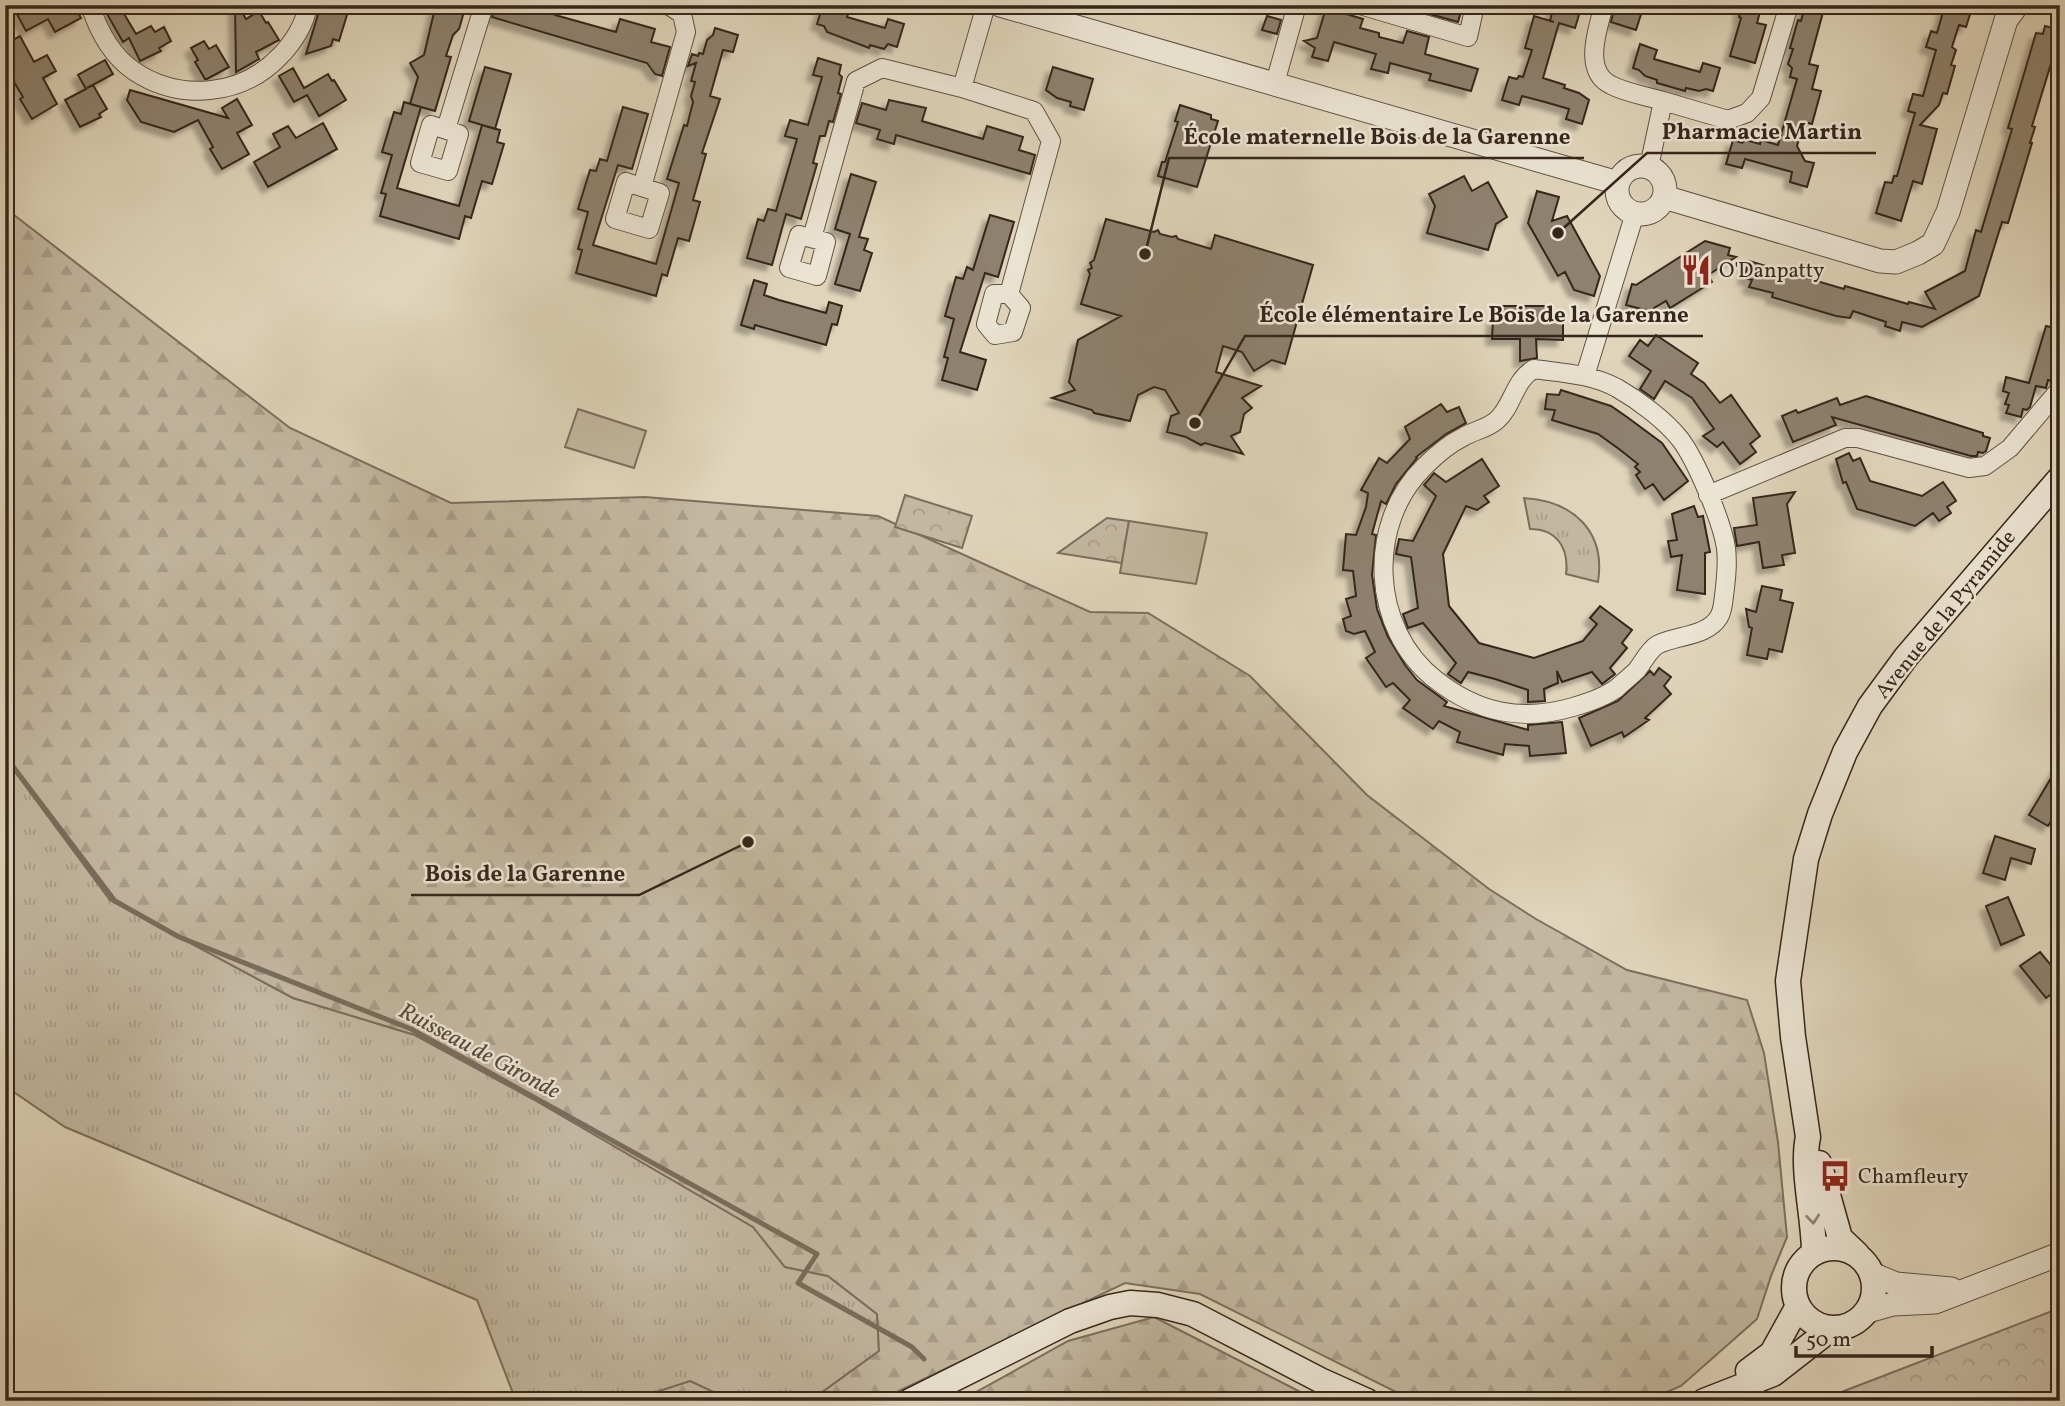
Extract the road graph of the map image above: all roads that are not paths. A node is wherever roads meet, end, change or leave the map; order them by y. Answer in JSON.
{"nodes":[{"id":1,"x":90,"y":5,"type":"edge"},
{"id":2,"x":308,"y":5,"type":"edge"},
{"id":3,"x":484,"y":5,"type":"edge"},
{"id":4,"x":668,"y":5,"type":"edge"},
{"id":5,"x":986,"y":5,"type":"edge"},
{"id":6,"x":1000,"y":5,"type":"edge"},
{"id":7,"x":1297,"y":5,"type":"edge"},
{"id":8,"x":1360,"y":5,"type":"edge"},
{"id":9,"x":1475,"y":5,"type":"edge"},
{"id":10,"x":1604,"y":5,"type":"edge"},
{"id":11,"x":1788,"y":5,"type":"edge"},
{"id":12,"x":2017,"y":5,"type":"edge"},
{"id":13,"x":1275,"y":83,"type":"junction"},
{"id":14,"x":962,"y":88,"type":"junction"},
{"id":15,"x":1663,"y":101,"type":"junction"},
{"id":16,"x":446,"y":130,"type":"dead end"},
{"id":17,"x":1649,"y":167,"type":"junction"},
{"id":18,"x":1618,"y":183,"type":"junction"},
{"id":19,"x":642,"y":187,"type":"dead end"},
{"id":20,"x":1664,"y":197,"type":"junction"},
{"id":21,"x":1635,"y":213,"type":"junction"},
{"id":22,"x":812,"y":238,"type":"dead end"},
{"id":23,"x":1009,"y":294,"type":"dead end"},
{"id":24,"x":1586,"y":376,"type":"junction"},
{"id":25,"x":2060,"y":389,"type":"edge"},
{"id":26,"x":2060,"y":478,"type":"edge"},
{"id":27,"x":1708,"y":495,"type":"junction"},
{"id":28,"x":1808,"y":1137,"type":"junction"},
{"id":29,"x":1814,"y":1253,"type":"junction"},
{"id":30,"x":2060,"y":1254,"type":"edge"},
{"id":31,"x":1865,"y":1264,"type":"junction"},
{"id":32,"x":1968,"y":1291,"type":"junction"},
{"id":33,"x":1798,"y":1306,"type":"junction"},
{"id":34,"x":1868,"y":1311,"type":"junction"},
{"id":35,"x":1832,"y":1328,"type":"junction"},
{"id":36,"x":1710,"y":1399,"type":"edge"},
{"id":37,"x":910,"y":1401,"type":"edge"},
{"id":38,"x":1367,"y":1401,"type":"edge"}],
"edges":[{"from":1,"to":2,"type":"street"},
{"from":3,"to":16,"type":"street"},
{"from":4,"to":19,"type":"street"},
{"from":5,"to":14,"type":"street"},
{"from":6,"to":13,"type":"street"},
{"from":7,"to":13,"type":"street"},
{"from":8,"to":9,"type":"street"},
{"from":10,"to":15,"type":"street"},
{"from":11,"to":15,"type":"street"},
{"from":12,"to":20,"type":"street"},
{"from":13,"to":18,"type":"street"},
{"from":14,"to":22,"type":"street"},
{"from":14,"to":23,"type":"street"},
{"from":15,"to":17,"type":"street"},
{"from":17,"to":18,"type":"street"},
{"from":17,"to":20,"type":"street"},
{"from":18,"to":21,"type":"street"},
{"from":20,"to":21,"type":"street"},
{"from":21,"to":24,"type":"street"},
{"from":24,"to":27,"type":"street"},
{"from":24,"to":27,"type":"street"},
{"from":25,"to":27,"type":"street"},
{"from":26,"to":28,"type":"main road","name":"Avenue de la Pyramide"},
{"from":28,"to":29,"type":"main road","name":"Avenue de la Pyramide","one_way":true},
{"from":28,"to":31,"type":"main road"},
{"from":29,"to":31,"type":"main road"},
{"from":29,"to":33,"type":"main road"},
{"from":30,"to":32,"type":"street"},
{"from":31,"to":32,"type":"street"},
{"from":31,"to":34,"type":"main road"},
{"from":32,"to":34,"type":"street"},
{"from":33,"to":35,"type":"main road"},
{"from":33,"to":36,"type":"main road"},
{"from":34,"to":35,"type":"main road"},
{"from":35,"to":36,"type":"main road"},
{"from":37,"to":38,"type":"main road"}]}
